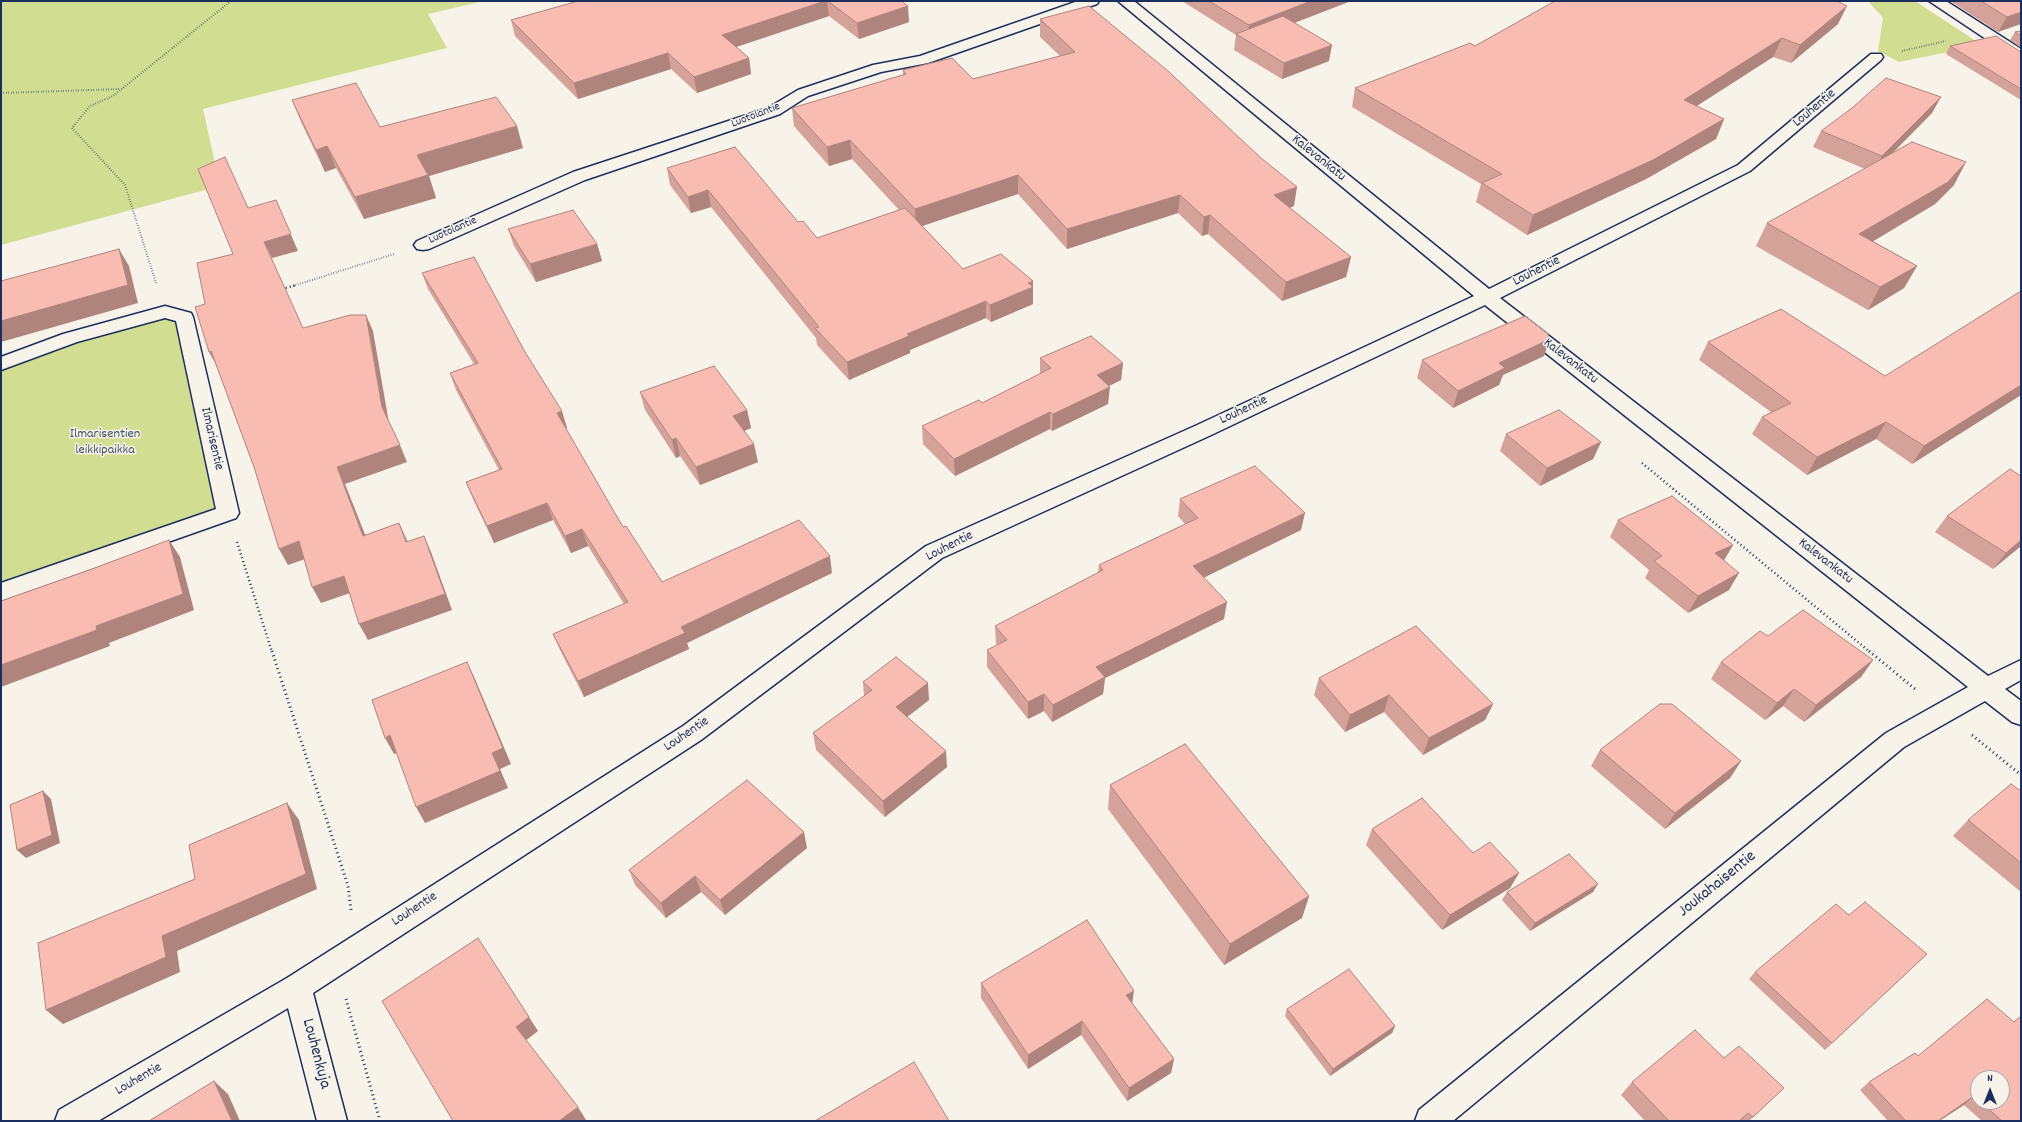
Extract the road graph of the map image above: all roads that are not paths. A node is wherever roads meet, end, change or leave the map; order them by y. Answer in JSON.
{"nodes":[{"id":1,"x":1092,"y":1,"type":"edge"},
{"id":2,"x":1125,"y":1,"type":"edge"},
{"id":3,"x":1936,"y":1,"type":"edge"},
{"id":4,"x":2021,"y":56,"type":"edge"},
{"id":5,"x":1876,"y":57,"type":"road end"},
{"id":6,"x":423,"y":245,"type":"road end"},
{"id":7,"x":1487,"y":297,"type":"junction"},
{"id":8,"x":1,"y":364,"type":"edge"},
{"id":9,"x":1,"y":592,"type":"edge"},
{"id":10,"x":2021,"y":669,"type":"edge"},
{"id":11,"x":1987,"y":689,"type":"junction"},
{"id":12,"x":2021,"y":715,"type":"edge"},
{"id":13,"x":297,"y":987,"type":"junction"},
{"id":14,"x":70,"y":1121,"type":"edge"},
{"id":15,"x":332,"y":1121,"type":"edge"},
{"id":16,"x":1430,"y":1121,"type":"edge"}],
"edges":[{"from":1,"to":6,"type":"street","name":"Luotolantie"},
{"from":2,"to":7,"type":"street","name":"Kalevankatu"},
{"from":3,"to":4,"type":"street"},
{"from":5,"to":7,"type":"street","name":"Louhentie"},
{"from":7,"to":11,"type":"street","name":"Kalevankatu"},
{"from":7,"to":13,"type":"street","name":"Louhentie"},
{"from":8,"to":9,"type":"street","name":"Ilmarisentie"},
{"from":10,"to":11,"type":"street","name":"Joukahaisentie"},
{"from":11,"to":12,"type":"street","name":"Kalevankatu"},
{"from":11,"to":16,"type":"street","name":"Joukahaisentie"},
{"from":13,"to":14,"type":"street","name":"Louhentie"},
{"from":13,"to":15,"type":"street","name":"Louhenkuja"}]}
